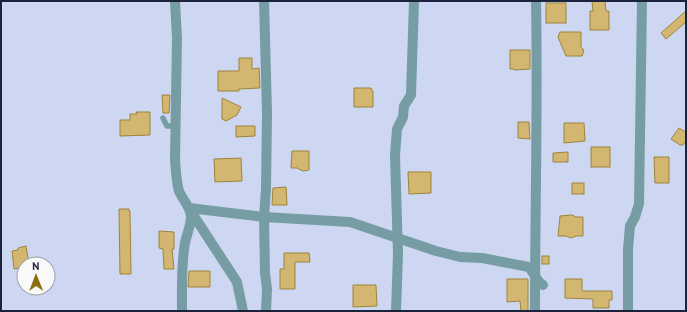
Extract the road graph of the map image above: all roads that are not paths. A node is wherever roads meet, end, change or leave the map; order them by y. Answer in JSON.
{"nodes":[{"id":1,"x":175,"y":1,"type":"edge"},
{"id":2,"x":264,"y":1,"type":"edge"},
{"id":3,"x":414,"y":1,"type":"edge"},
{"id":4,"x":536,"y":1,"type":"edge"},
{"id":5,"x":642,"y":1,"type":"edge"},
{"id":6,"x":163,"y":118,"type":"dead end"},
{"id":7,"x":175,"y":126,"type":"junction"},
{"id":8,"x":189,"y":208,"type":"junction"},
{"id":9,"x":264,"y":218,"type":"junction"},
{"id":10,"x":397,"y":237,"type":"junction"},
{"id":11,"x":535,"y":274,"type":"junction"},
{"id":12,"x":543,"y":285,"type":"dead end"},
{"id":13,"x":182,"y":311,"type":"edge"},
{"id":14,"x":243,"y":311,"type":"edge"},
{"id":15,"x":266,"y":311,"type":"edge"},
{"id":16,"x":396,"y":311,"type":"edge"},
{"id":17,"x":535,"y":311,"type":"edge"},
{"id":18,"x":628,"y":311,"type":"edge"}],
"edges":[{"from":1,"to":7,"type":"street"},
{"from":2,"to":9,"type":"street"},
{"from":3,"to":10,"type":"street"},
{"from":4,"to":11,"type":"street"},
{"from":5,"to":18,"type":"street"},
{"from":6,"to":7,"type":"lane"},
{"from":7,"to":8,"type":"street"},
{"from":8,"to":9,"type":"street"},
{"from":8,"to":13,"type":"street"},
{"from":8,"to":14,"type":"street"},
{"from":9,"to":10,"type":"street"},
{"from":9,"to":15,"type":"street"},
{"from":10,"to":11,"type":"street"},
{"from":10,"to":16,"type":"street"},
{"from":11,"to":12,"type":"street"},
{"from":11,"to":17,"type":"street"}]}
